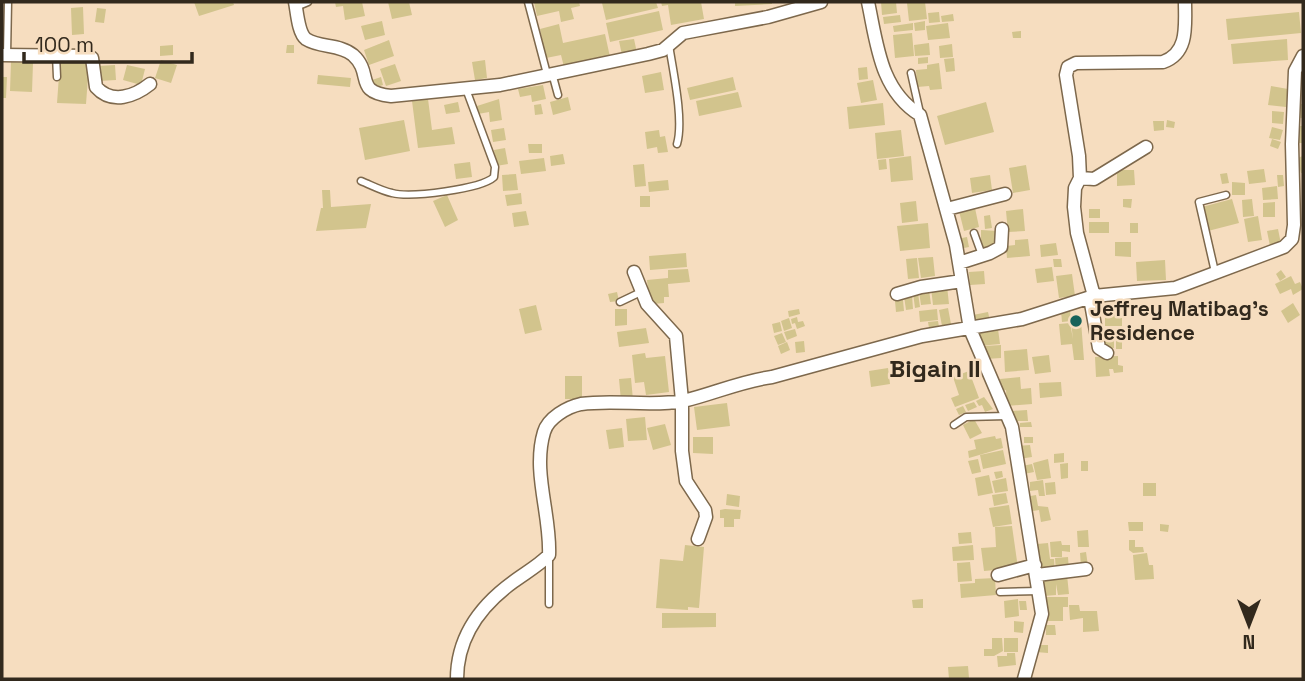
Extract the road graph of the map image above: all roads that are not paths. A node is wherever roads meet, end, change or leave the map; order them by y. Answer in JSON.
{"nodes":[{"id":1,"x":8,"y":2,"type":"edge"},
{"id":2,"x":528,"y":2,"type":"edge"},
{"id":3,"x":821,"y":2,"type":"edge"},
{"id":4,"x":868,"y":2,"type":"edge"},
{"id":5,"x":1185,"y":2,"type":"edge"},
{"id":6,"x":300,"y":4,"type":"edge"},
{"id":7,"x":669,"y":45,"type":"junction"},
{"id":8,"x":4,"y":55,"type":"edge"},
{"id":9,"x":56,"y":55,"type":"junction"},
{"id":10,"x":1303,"y":56,"type":"edge"},
{"id":11,"x":550,"y":73,"type":"junction"},
{"id":12,"x":911,"y":73,"type":"dead end"},
{"id":13,"x":57,"y":76,"type":"dead end"},
{"id":14,"x":1299,"y":77,"type":"edge"},
{"id":15,"x":150,"y":84,"type":"dead end"},
{"id":16,"x":466,"y":88,"type":"junction"},
{"id":17,"x":558,"y":94,"type":"dead end"},
{"id":18,"x":920,"y":115,"type":"junction"},
{"id":19,"x":677,"y":144,"type":"dead end"},
{"id":20,"x":1146,"y":147,"type":"dead end"},
{"id":21,"x":1080,"y":177,"type":"junction"},
{"id":22,"x":361,"y":181,"type":"dead end"},
{"id":23,"x":1005,"y":194,"type":"dead end"},
{"id":24,"x":1226,"y":195,"type":"dead end"},
{"id":25,"x":947,"y":209,"type":"junction"},
{"id":26,"x":1002,"y":229,"type":"dead end"},
{"id":27,"x":974,"y":233,"type":"dead end"},
{"id":28,"x":982,"y":255,"type":"junction"},
{"id":29,"x":959,"y":263,"type":"junction"},
{"id":30,"x":634,"y":272,"type":"dead end"},
{"id":31,"x":1214,"y":272,"type":"junction"},
{"id":32,"x":962,"y":281,"type":"junction"},
{"id":33,"x":641,"y":292,"type":"junction"},
{"id":34,"x":897,"y":294,"type":"dead end"},
{"id":35,"x":1092,"y":297,"type":"junction"},
{"id":36,"x":620,"y":302,"type":"dead end"},
{"id":37,"x":970,"y":329,"type":"junction"},
{"id":38,"x":1107,"y":353,"type":"dead end"},
{"id":39,"x":682,"y":401,"type":"junction"},
{"id":40,"x":1007,"y":416,"type":"junction"},
{"id":41,"x":954,"y":425,"type":"dead end"},
{"id":42,"x":698,"y":539,"type":"dead end"},
{"id":43,"x":549,"y":555,"type":"junction"},
{"id":44,"x":1086,"y":569,"type":"dead end"},
{"id":45,"x":1036,"y":570,"type":"junction"},
{"id":46,"x":998,"y":575,"type":"dead end"},
{"id":47,"x":1039,"y":591,"type":"junction"},
{"id":48,"x":1000,"y":593,"type":"dead end"},
{"id":49,"x":549,"y":604,"type":"dead end"},
{"id":50,"x":457,"y":679,"type":"edge"},
{"id":51,"x":1024,"y":679,"type":"edge"}],
"edges":[{"from":1,"to":8,"type":"lane"},
{"from":2,"to":11,"type":"lane"},
{"from":3,"to":7,"type":"street"},
{"from":4,"to":18,"type":"street"},
{"from":5,"to":21,"type":"street"},
{"from":6,"to":16,"type":"street"},
{"from":7,"to":11,"type":"street"},
{"from":7,"to":19,"type":"lane"},
{"from":8,"to":9,"type":"street"},
{"from":9,"to":13,"type":"lane"},
{"from":9,"to":15,"type":"street"},
{"from":10,"to":14,"type":"street"},
{"from":11,"to":16,"type":"street"},
{"from":11,"to":17,"type":"lane"},
{"from":12,"to":18,"type":"lane"},
{"from":14,"to":31,"type":"street"},
{"from":16,"to":22,"type":"lane"},
{"from":18,"to":25,"type":"street"},
{"from":20,"to":21,"type":"street"},
{"from":21,"to":35,"type":"street"},
{"from":23,"to":25,"type":"street"},
{"from":24,"to":31,"type":"lane"},
{"from":25,"to":29,"type":"street"},
{"from":26,"to":28,"type":"street"},
{"from":27,"to":28,"type":"lane"},
{"from":28,"to":29,"type":"street"},
{"from":29,"to":32,"type":"street"},
{"from":30,"to":33,"type":"street"},
{"from":31,"to":35,"type":"street"},
{"from":32,"to":34,"type":"street"},
{"from":32,"to":37,"type":"street"},
{"from":33,"to":36,"type":"lane"},
{"from":33,"to":39,"type":"street"},
{"from":35,"to":37,"type":"street"},
{"from":35,"to":38,"type":"street"},
{"from":37,"to":39,"type":"street"},
{"from":37,"to":40,"type":"street"},
{"from":39,"to":42,"type":"street"},
{"from":39,"to":43,"type":"street"},
{"from":40,"to":41,"type":"lane"},
{"from":40,"to":45,"type":"street"},
{"from":43,"to":49,"type":"lane"},
{"from":43,"to":50,"type":"street"},
{"from":44,"to":45,"type":"street"},
{"from":45,"to":46,"type":"street"},
{"from":45,"to":47,"type":"street"},
{"from":47,"to":48,"type":"lane"},
{"from":47,"to":51,"type":"street"}]}
